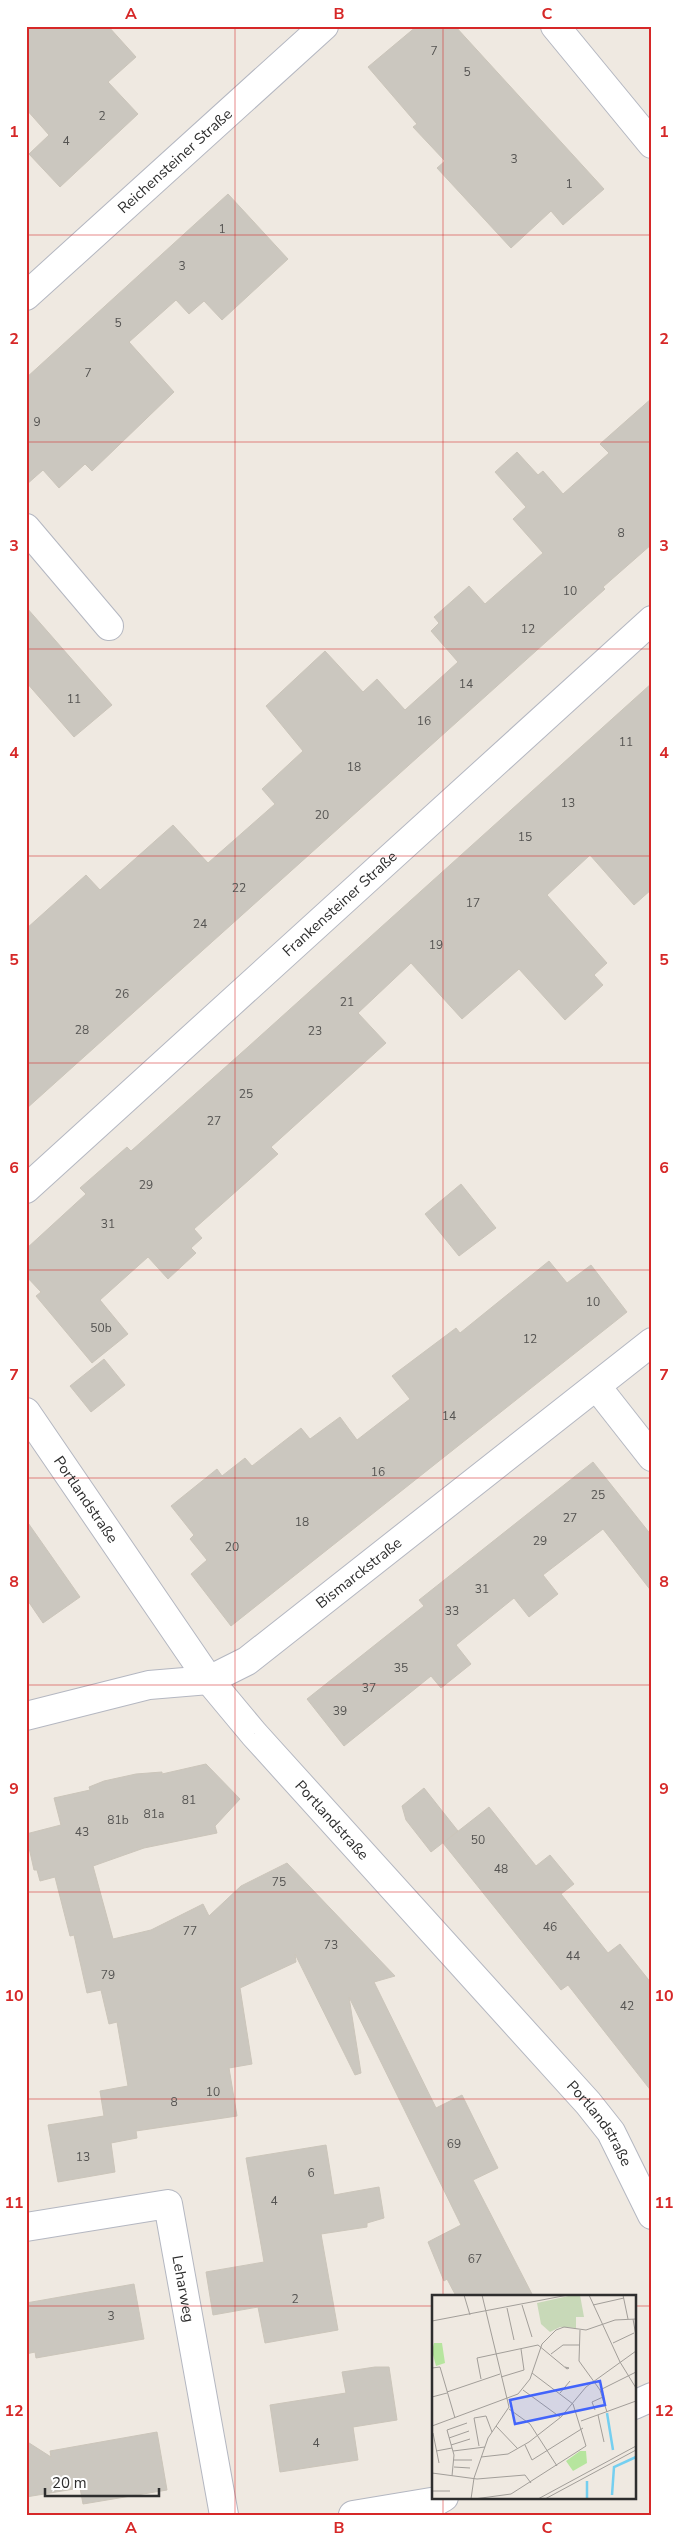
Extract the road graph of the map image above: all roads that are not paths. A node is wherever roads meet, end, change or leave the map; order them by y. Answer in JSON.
{"nodes":[{"id":1,"x":324,"y":26,"type":"edge"},
{"id":2,"x":554,"y":26,"type":"edge"},
{"id":3,"x":652,"y":144,"type":"edge"},
{"id":4,"x":26,"y":296,"type":"edge"},
{"id":5,"x":26,"y":528,"type":"edge"},
{"id":6,"x":652,"y":620,"type":"edge"},
{"id":7,"x":109,"y":626,"type":"dead end"},
{"id":8,"x":26,"y":1189,"type":"edge"},
{"id":9,"x":652,"y":1342,"type":"edge"},
{"id":10,"x":597,"y":1387,"type":"junction"},
{"id":11,"x":26,"y":1412,"type":"edge"},
{"id":12,"x":652,"y":1458,"type":"edge"},
{"id":13,"x":209,"y":1680,"type":"junction"},
{"id":14,"x":26,"y":1716,"type":"edge"},
{"id":15,"x":652,"y":2215,"type":"edge"},
{"id":16,"x":26,"y":2227,"type":"edge"},
{"id":17,"x":652,"y":2397,"type":"edge"},
{"id":18,"x":636,"y":2404,"type":"edge"},
{"id":19,"x":440,"y":2504,"type":"edge"},
{"id":20,"x":224,"y":2515,"type":"edge"},
{"id":21,"x":353,"y":2515,"type":"edge"}],
"edges":[{"from":1,"to":4,"type":"street","name":"Reichensteiner Straße"},
{"from":2,"to":3,"type":"street"},
{"from":5,"to":7,"type":"street"},
{"from":6,"to":8,"type":"street","name":"Frankensteiner Straße"},
{"from":9,"to":10,"type":"street","name":"Bismarckstraße"},
{"from":10,"to":12,"type":"street"},
{"from":10,"to":13,"type":"street","name":"Bismarckstraße"},
{"from":11,"to":13,"type":"street","name":"Portlandstraße"},
{"from":13,"to":14,"type":"street","name":"Bismarckstraße"},
{"from":13,"to":15,"type":"street","name":"Portlandstraße"},
{"from":16,"to":20,"type":"street","name":"Leharweg"},
{"from":17,"to":18,"type":"street"},
{"from":19,"to":21,"type":"street"}]}
